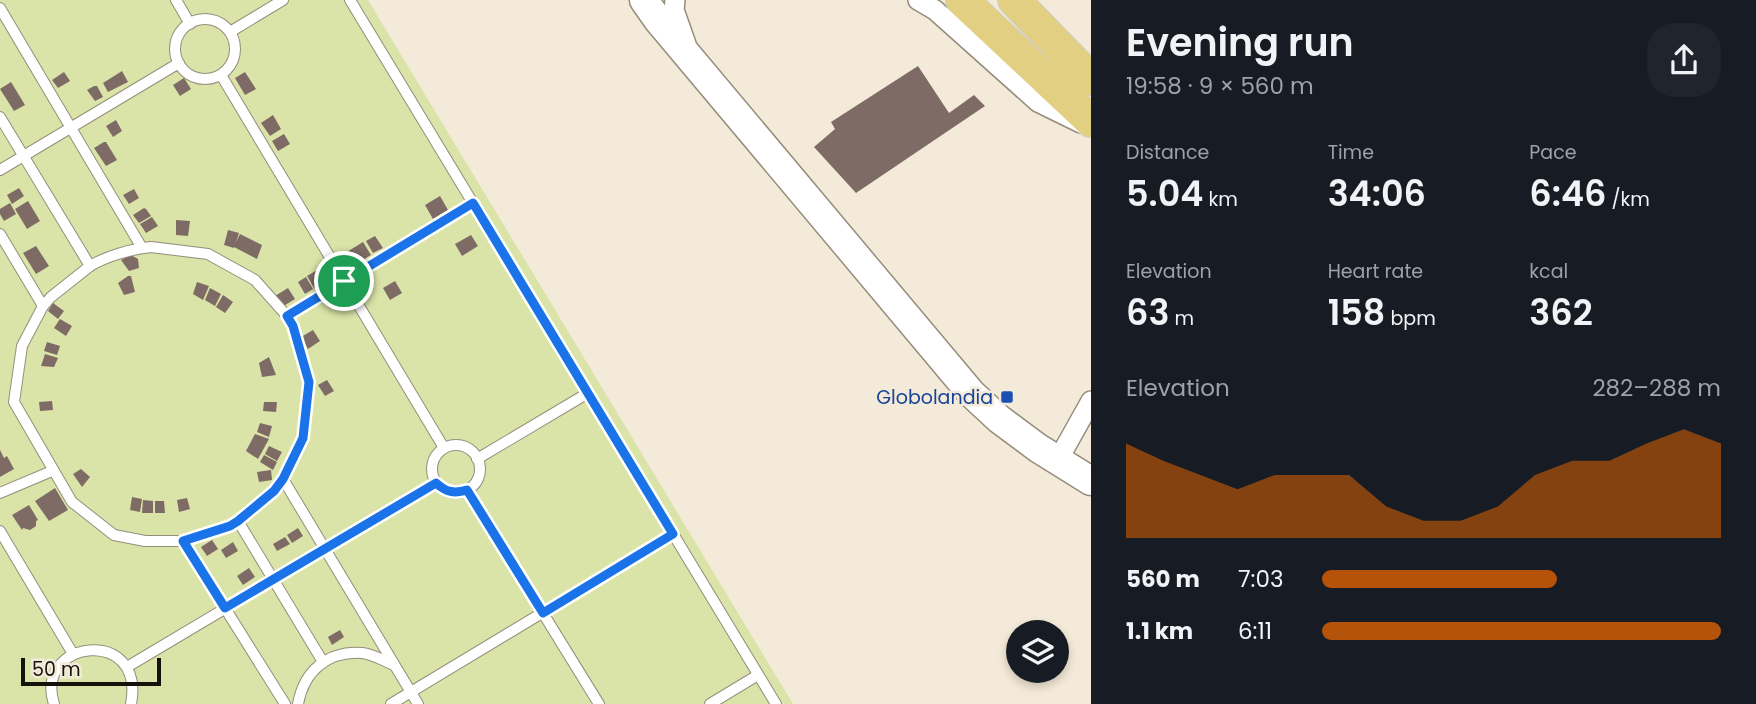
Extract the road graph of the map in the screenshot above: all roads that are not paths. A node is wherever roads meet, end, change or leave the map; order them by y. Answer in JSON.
{"nodes":[{"id":1,"x":176,"y":0,"type":"edge"},
{"id":2,"x":283,"y":0,"type":"edge"},
{"id":3,"x":350,"y":0,"type":"edge"},
{"id":4,"x":644,"y":0,"type":"edge"},
{"id":5,"x":676,"y":0,"type":"edge"},
{"id":6,"x":962,"y":0,"type":"edge"},
{"id":7,"x":1014,"y":0,"type":"edge"},
{"id":8,"x":922,"y":1,"type":"edge"},
{"id":9,"x":0,"y":8,"type":"edge"},
{"id":10,"x":190,"y":24,"type":"junction"},
{"id":11,"x":230,"y":32,"type":"junction"},
{"id":12,"x":179,"y":63,"type":"junction"},
{"id":13,"x":695,"y":64,"type":"junction"},
{"id":14,"x":220,"y":75,"type":"junction"},
{"id":15,"x":1091,"y":79,"type":"edge"},
{"id":16,"x":0,"y":117,"type":"edge"},
{"id":17,"x":1091,"y":121,"type":"edge"},
{"id":18,"x":71,"y":128,"type":"junction"},
{"id":19,"x":1091,"y":128,"type":"edge"},
{"id":20,"x":23,"y":156,"type":"junction"},
{"id":21,"x":0,"y":170,"type":"edge"},
{"id":22,"x":473,"y":203,"type":"junction"},
{"id":23,"x":0,"y":234,"type":"edge"},
{"id":24,"x":142,"y":248,"type":"junction"},
{"id":25,"x":90,"y":266,"type":"junction"},
{"id":26,"x":344,"y":281,"type":"junction"},
{"id":27,"x":43,"y":306,"type":"junction"},
{"id":28,"x":287,"y":316,"type":"junction"},
{"id":29,"x":588,"y":393,"type":"junction"},
{"id":30,"x":1091,"y":401,"type":"edge"},
{"id":31,"x":444,"y":448,"type":"junction"},
{"id":32,"x":477,"y":459,"type":"junction"},
{"id":33,"x":1058,"y":460,"type":"junction"},
{"id":34,"x":52,"y":471,"type":"junction"},
{"id":35,"x":283,"y":479,"type":"junction"},
{"id":36,"x":1091,"y":481,"type":"edge"},
{"id":37,"x":436,"y":483,"type":"junction"},
{"id":38,"x":467,"y":490,"type":"junction"},
{"id":39,"x":0,"y":493,"type":"edge"},
{"id":40,"x":238,"y":521,"type":"junction"},
{"id":41,"x":0,"y":531,"type":"edge"},
{"id":42,"x":673,"y":534,"type":"junction"},
{"id":43,"x":183,"y":541,"type":"junction"},
{"id":44,"x":325,"y":549,"type":"junction"},
{"id":45,"x":273,"y":580,"type":"junction"},
{"id":46,"x":225,"y":608,"type":"junction"},
{"id":47,"x":543,"y":613,"type":"junction"},
{"id":48,"x":73,"y":654,"type":"junction"},
{"id":49,"x":323,"y":662,"type":"junction"},
{"id":50,"x":395,"y":666,"type":"junction"},
{"id":51,"x":127,"y":667,"type":"junction"},
{"id":52,"x":758,"y":675,"type":"junction"},
{"id":53,"x":411,"y":692,"type":"junction"},
{"id":54,"x":54,"y":704,"type":"edge"},
{"id":55,"x":131,"y":704,"type":"edge"},
{"id":56,"x":285,"y":704,"type":"edge"},
{"id":57,"x":298,"y":704,"type":"edge"},
{"id":58,"x":391,"y":704,"type":"edge"},
{"id":59,"x":418,"y":704,"type":"edge"},
{"id":60,"x":599,"y":704,"type":"edge"},
{"id":61,"x":710,"y":704,"type":"edge"},
{"id":62,"x":776,"y":704,"type":"edge"}],
"edges":[{"from":1,"to":10,"type":"lane"},
{"from":2,"to":11,"type":"lane"},
{"from":3,"to":22,"type":"lane"},
{"from":4,"to":13,"type":"street"},
{"from":5,"to":13,"type":"street"},
{"from":6,"to":17,"type":"main road"},
{"from":7,"to":15,"type":"main road"},
{"from":8,"to":19,"type":"street"},
{"from":9,"to":18,"type":"lane"},
{"from":10,"to":11,"type":"lane"},
{"from":10,"to":12,"type":"lane"},
{"from":11,"to":14,"type":"lane"},
{"from":12,"to":14,"type":"lane"},
{"from":12,"to":18,"type":"lane"},
{"from":13,"to":33,"type":"street"},
{"from":14,"to":26,"type":"lane"},
{"from":16,"to":20,"type":"lane"},
{"from":18,"to":20,"type":"lane"},
{"from":18,"to":24,"type":"lane"},
{"from":20,"to":21,"type":"lane"},
{"from":20,"to":25,"type":"lane"},
{"from":22,"to":26,"type":"lane"},
{"from":22,"to":29,"type":"lane"},
{"from":23,"to":27,"type":"lane"},
{"from":24,"to":25,"type":"lane"},
{"from":24,"to":28,"type":"lane"},
{"from":25,"to":27,"type":"lane"},
{"from":26,"to":28,"type":"lane"},
{"from":26,"to":31,"type":"lane"},
{"from":27,"to":34,"type":"lane"},
{"from":28,"to":35,"type":"lane"},
{"from":29,"to":32,"type":"lane"},
{"from":29,"to":42,"type":"lane"},
{"from":30,"to":33,"type":"street"},
{"from":31,"to":32,"type":"lane"},
{"from":31,"to":37,"type":"lane"},
{"from":32,"to":38,"type":"lane"},
{"from":33,"to":36,"type":"street"},
{"from":34,"to":39,"type":"lane"},
{"from":34,"to":43,"type":"lane"},
{"from":35,"to":40,"type":"lane"},
{"from":35,"to":44,"type":"lane"},
{"from":37,"to":38,"type":"lane"},
{"from":37,"to":44,"type":"lane"},
{"from":38,"to":47,"type":"lane"},
{"from":40,"to":43,"type":"lane"},
{"from":40,"to":45,"type":"lane"},
{"from":41,"to":48,"type":"lane"},
{"from":42,"to":47,"type":"lane"},
{"from":42,"to":52,"type":"lane"},
{"from":43,"to":46,"type":"lane"},
{"from":44,"to":45,"type":"lane"},
{"from":44,"to":50,"type":"lane"},
{"from":45,"to":46,"type":"lane"},
{"from":45,"to":49,"type":"lane"},
{"from":46,"to":51,"type":"lane"},
{"from":46,"to":56,"type":"lane"},
{"from":47,"to":53,"type":"lane"},
{"from":47,"to":60,"type":"lane"},
{"from":48,"to":51,"type":"lane"},
{"from":48,"to":54,"type":"lane"},
{"from":49,"to":50,"type":"lane"},
{"from":49,"to":57,"type":"lane"},
{"from":50,"to":53,"type":"lane"},
{"from":51,"to":55,"type":"lane"},
{"from":52,"to":61,"type":"lane"},
{"from":52,"to":62,"type":"lane"},
{"from":53,"to":58,"type":"lane"},
{"from":53,"to":59,"type":"lane"}]}
